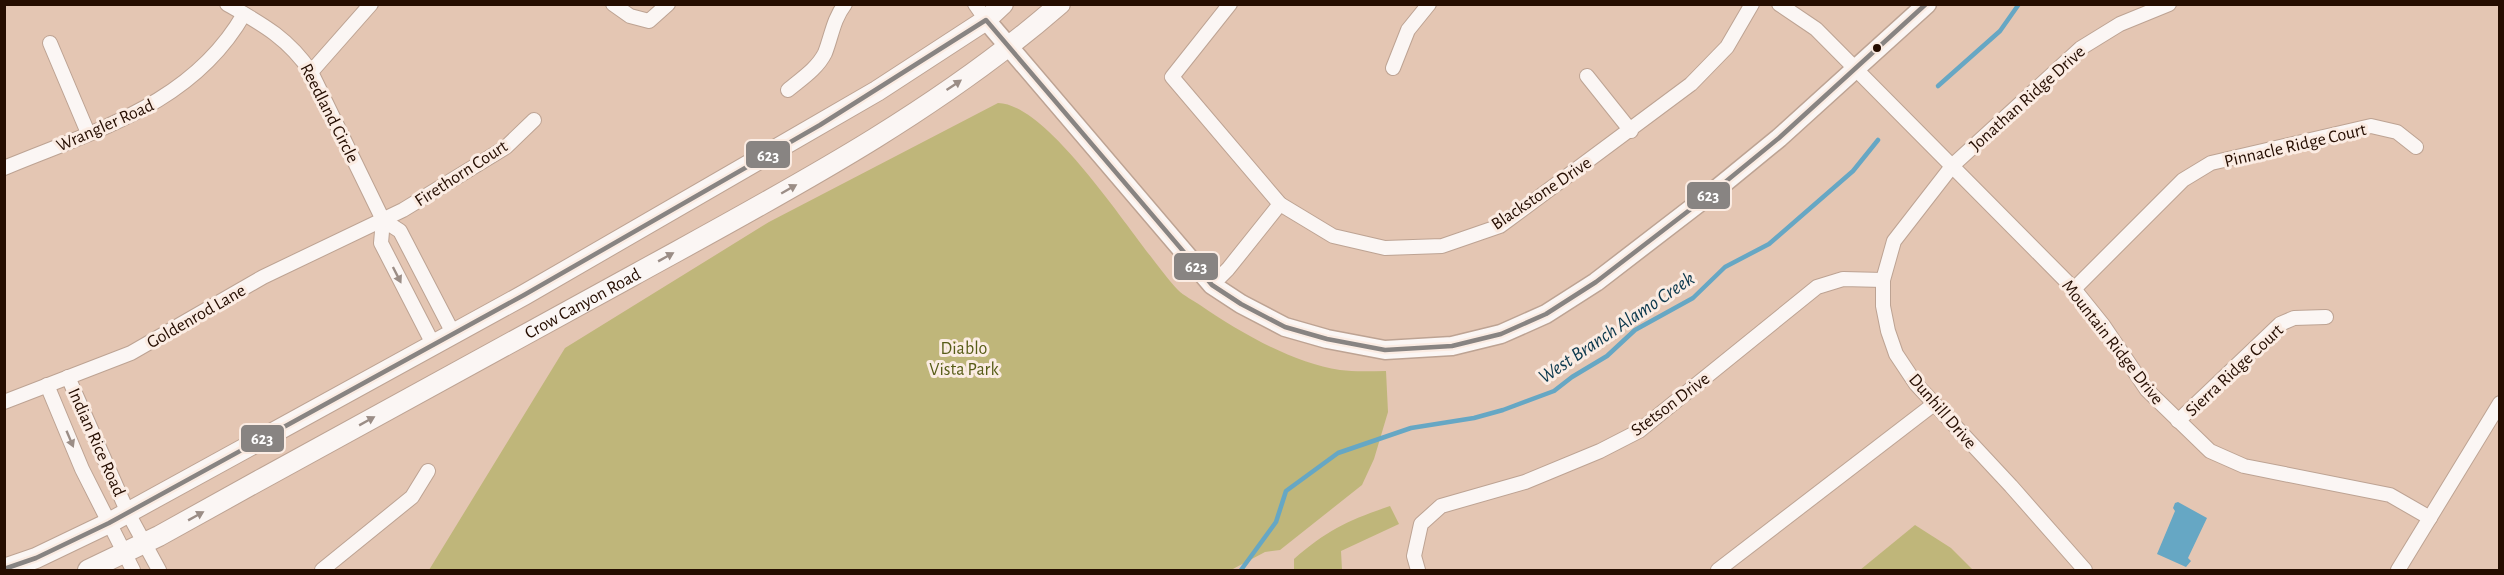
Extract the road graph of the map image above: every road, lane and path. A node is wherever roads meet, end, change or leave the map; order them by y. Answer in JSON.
{"nodes":[{"id":1,"x":227,"y":4,"type":"edge"},
{"id":2,"x":371,"y":4,"type":"edge"},
{"id":3,"x":613,"y":4,"type":"edge"},
{"id":4,"x":668,"y":4,"type":"edge"},
{"id":5,"x":845,"y":4,"type":"edge"},
{"id":6,"x":1003,"y":4,"type":"edge"},
{"id":7,"x":1060,"y":4,"type":"edge"},
{"id":8,"x":1230,"y":4,"type":"edge"},
{"id":9,"x":1429,"y":4,"type":"edge"},
{"id":10,"x":1752,"y":4,"type":"edge"},
{"id":11,"x":1779,"y":4,"type":"edge"},
{"id":12,"x":1927,"y":4,"type":"edge"},
{"id":13,"x":2169,"y":4,"type":"edge"},
{"id":14,"x":980,"y":12,"type":"edge"},
{"id":15,"x":244,"y":14,"type":"junction"},
{"id":16,"x":50,"y":43,"type":"dead end"},
{"id":17,"x":1008,"y":48,"type":"junction"},
{"id":18,"x":1393,"y":68,"type":"dead end"},
{"id":19,"x":1854,"y":68,"type":"junction"},
{"id":20,"x":312,"y":72,"type":"junction"},
{"id":21,"x":1587,"y":76,"type":"dead end"},
{"id":22,"x":788,"y":90,"type":"dead end"},
{"id":23,"x":534,"y":120,"type":"dead end"},
{"id":24,"x":1631,"y":131,"type":"junction"},
{"id":25,"x":88,"y":134,"type":"junction"},
{"id":26,"x":2416,"y":147,"type":"dead end"},
{"id":27,"x":1953,"y":165,"type":"junction"},
{"id":28,"x":4,"y":168,"type":"edge"},
{"id":29,"x":1280,"y":204,"type":"junction"},
{"id":30,"x":382,"y":220,"type":"junction"},
{"id":31,"x":1883,"y":280,"type":"junction"},
{"id":32,"x":1212,"y":285,"type":"junction"},
{"id":33,"x":2074,"y":289,"type":"junction"},
{"id":34,"x":2326,"y":317,"type":"dead end"},
{"id":35,"x":453,"y":333,"type":"junction"},
{"id":36,"x":433,"y":344,"type":"junction"},
{"id":37,"x":68,"y":377,"type":"junction"},
{"id":38,"x":47,"y":386,"type":"junction"},
{"id":39,"x":4,"y":402,"type":"edge"},
{"id":40,"x":2499,"y":403,"type":"edge"},
{"id":41,"x":1934,"y":404,"type":"junction"},
{"id":42,"x":2178,"y":422,"type":"junction"},
{"id":43,"x":428,"y":471,"type":"dead end"},
{"id":44,"x":128,"y":513,"type":"junction"},
{"id":45,"x":2430,"y":518,"type":"junction"},
{"id":46,"x":109,"y":523,"type":"junction"},
{"id":47,"x":144,"y":543,"type":"junction"},
{"id":48,"x":129,"y":562,"type":"edge"},
{"id":49,"x":4,"y":569,"type":"edge"},
{"id":50,"x":88,"y":570,"type":"edge"},
{"id":51,"x":159,"y":570,"type":"edge"},
{"id":52,"x":322,"y":570,"type":"edge"},
{"id":53,"x":1418,"y":570,"type":"edge"},
{"id":54,"x":1718,"y":570,"type":"edge"},
{"id":55,"x":2085,"y":570,"type":"edge"},
{"id":56,"x":2398,"y":570,"type":"edge"}],
"edges":[{"from":1,"to":15,"type":"street","name":"Reedland Circle"},
{"from":2,"to":20,"type":"street"},
{"from":3,"to":4,"type":"street"},
{"from":5,"to":22,"type":"street"},
{"from":6,"to":14,"type":"main road","name":"Crow Canyon Road"},
{"from":7,"to":17,"type":"main road","name":"Crow Canyon Road"},
{"from":8,"to":29,"type":"street","name":"Blackstone Drive"},
{"from":9,"to":18,"type":"street"},
{"from":10,"to":24,"type":"street","name":"Blackstone Drive"},
{"from":11,"to":19,"type":"street"},
{"from":12,"to":19,"type":"street"},
{"from":13,"to":27,"type":"street","name":"Jonathan Ridge Drive"},
{"from":14,"to":17,"type":"street"},
{"from":14,"to":35,"type":"main road","name":"Crow Canyon Road"},
{"from":15,"to":20,"type":"street","name":"Reedland Circle"},
{"from":15,"to":25,"type":"street","name":"Wrangler Road"},
{"from":16,"to":25,"type":"street"},
{"from":17,"to":32,"type":"street"},
{"from":47,"to":17,"type":"main road","name":"Crow Canyon Road","one_way":true},
{"from":19,"to":27,"type":"street","name":"Mountain Ridge Drive"},
{"from":19,"to":32,"type":"street"},
{"from":20,"to":30,"type":"street","name":"Reedland Circle"},
{"from":21,"to":24,"type":"street"},
{"from":23,"to":30,"type":"street","name":"Firethorn Court"},
{"from":24,"to":29,"type":"street","name":"Blackstone Drive"},
{"from":25,"to":28,"type":"street","name":"Wrangler Road"},
{"from":26,"to":33,"type":"street","name":"Pinnacle Ridge Court"},
{"from":27,"to":31,"type":"street","name":"Dunhill Drive"},
{"from":27,"to":33,"type":"street","name":"Mountain Ridge Drive"},
{"from":29,"to":32,"type":"street"},
{"from":30,"to":35,"type":"street","name":"Reedland Circle"},
{"from":30,"to":36,"type":"street","name":"Reedland Circle","one_way":true},
{"from":30,"to":37,"type":"street","name":"Goldenrod Lane"},
{"from":31,"to":41,"type":"street","name":"Dunhill Drive"},
{"from":31,"to":53,"type":"street","name":"Stetson Drive"},
{"from":33,"to":42,"type":"street","name":"Mountain Ridge Drive"},
{"from":34,"to":42,"type":"street","name":"Sierra Ridge Court"},
{"from":35,"to":36,"type":"main road","name":"Crow Canyon Road"},
{"from":36,"to":44,"type":"main road","name":"Crow Canyon Road"},
{"from":37,"to":38,"type":"street","name":"Goldenrod Lane"},
{"from":37,"to":44,"type":"street","name":"Indian Rice Road"},
{"from":38,"to":39,"type":"street","name":"Goldenrod Lane"},
{"from":38,"to":46,"type":"street","name":"Indian Rice Road","one_way":true},
{"from":40,"to":45,"type":"street"},
{"from":41,"to":54,"type":"street"},
{"from":41,"to":55,"type":"street","name":"Dunhill Drive"},
{"from":42,"to":45,"type":"street","name":"Mountain Ridge Drive"},
{"from":43,"to":52,"type":"street"},
{"from":44,"to":46,"type":"main road","name":"Crow Canyon Road"},
{"from":44,"to":47,"type":"street","name":"Indian Rice Road"},
{"from":45,"to":56,"type":"street"},
{"from":46,"to":48,"type":"street","name":"Indian Rice Road"},
{"from":46,"to":49,"type":"main road","name":"Crow Canyon Road"},
{"from":47,"to":48,"type":"main road","name":"Crow Canyon Road"},
{"from":47,"to":51,"type":"street","name":"Indian Rice Road"},
{"from":48,"to":50,"type":"main road","name":"Crow Canyon Road"}]}
